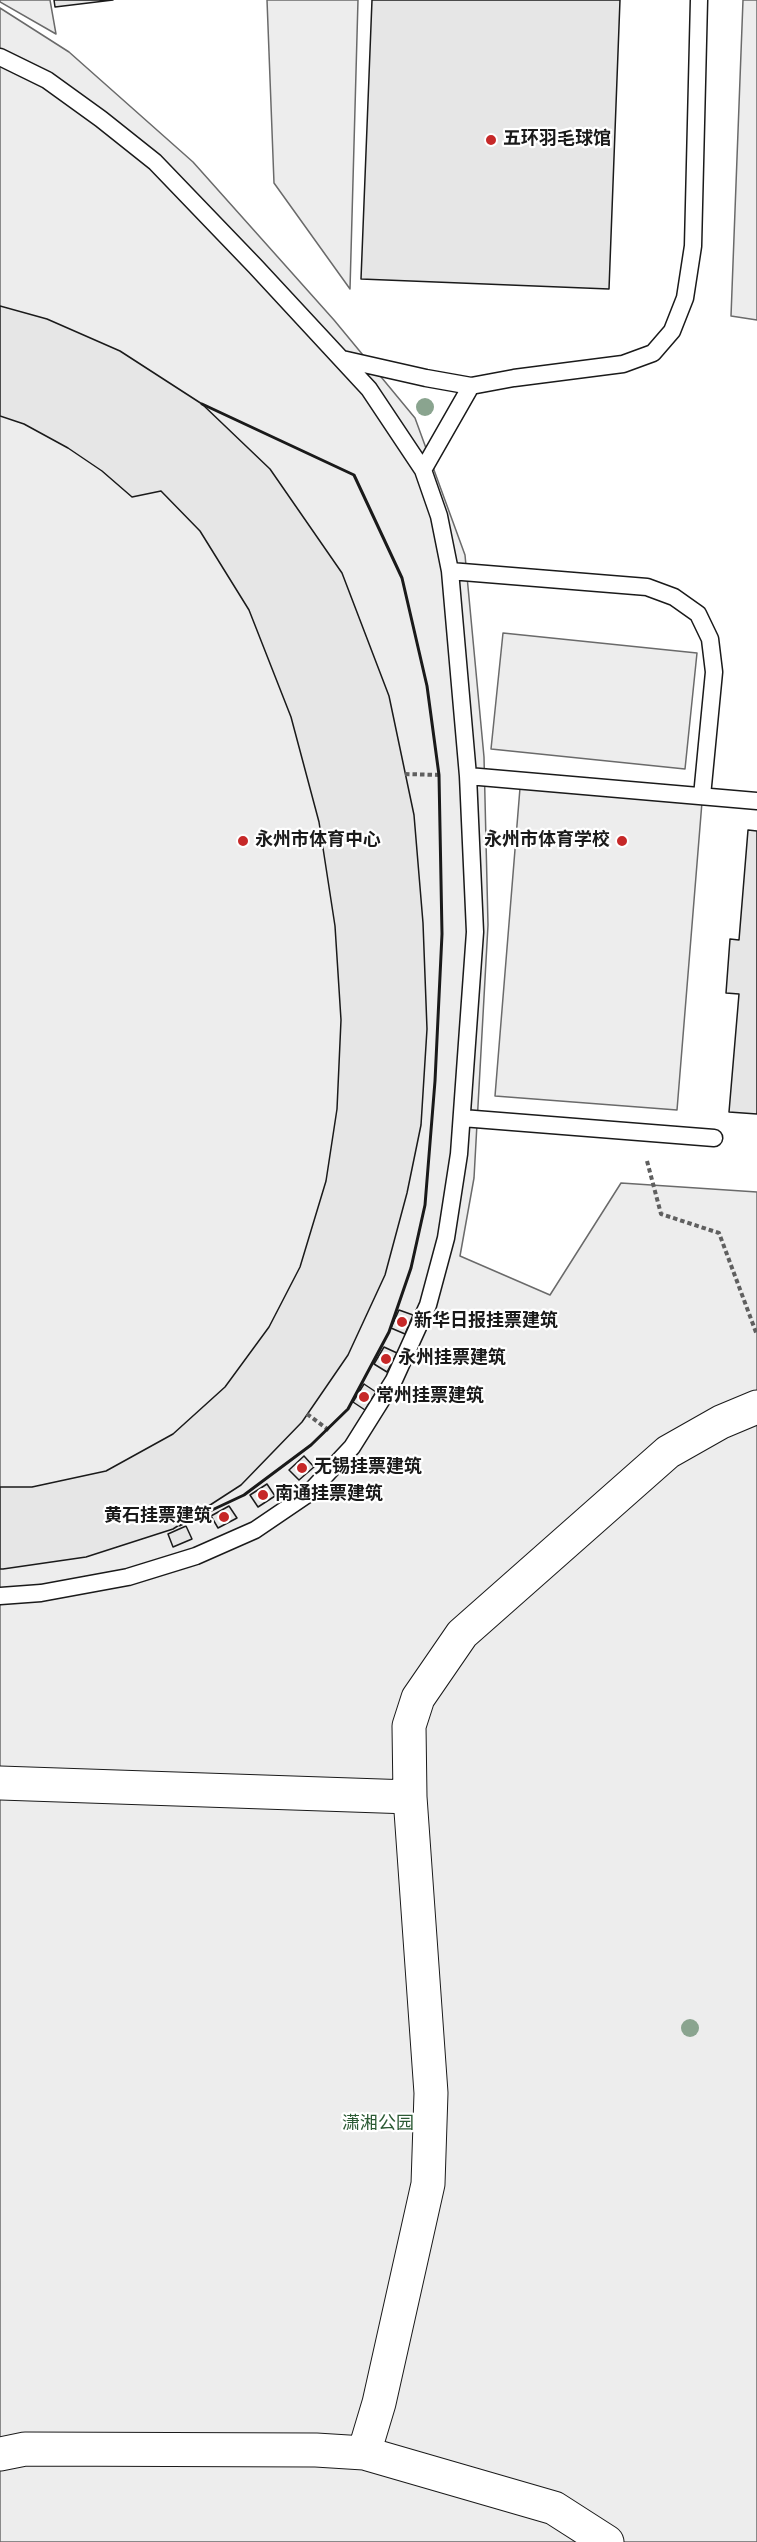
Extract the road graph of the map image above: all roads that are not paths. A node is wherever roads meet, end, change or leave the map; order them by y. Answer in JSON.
{"nodes":[{"id":1,"x":699,"y":0,"type":"edge"},
{"id":2,"x":0,"y":57,"type":"edge"},
{"id":3,"x":342,"y":359,"type":"junction"},
{"id":4,"x":471,"y":386,"type":"junction"},
{"id":5,"x":423,"y":470,"type":"junction"},
{"id":6,"x":450,"y":571,"type":"junction"},
{"id":7,"x":468,"y":776,"type":"junction"},
{"id":8,"x":702,"y":796,"type":"junction"},
{"id":9,"x":757,"y":801,"type":"edge"},
{"id":10,"x":462,"y":1118,"type":"junction"},
{"id":11,"x":714,"y":1138,"type":"dead end"},
{"id":12,"x":757,"y":1407,"type":"edge"},
{"id":13,"x":0,"y":1596,"type":"edge"},
{"id":14,"x":0,"y":1783,"type":"edge"},
{"id":15,"x":410,"y":1797,"type":"junction"},
{"id":16,"x":364,"y":2453,"type":"junction"},
{"id":17,"x":0,"y":2454,"type":"edge"},
{"id":18,"x":607,"y":2542,"type":"edge"}],
"edges":[{"from":1,"to":4,"type":"lane"},
{"from":2,"to":3,"type":"lane"},
{"from":3,"to":4,"type":"lane"},
{"from":3,"to":5,"type":"lane"},
{"from":4,"to":5,"type":"lane"},
{"from":5,"to":6,"type":"lane"},
{"from":6,"to":7,"type":"lane"},
{"from":6,"to":8,"type":"lane"},
{"from":7,"to":8,"type":"lane"},
{"from":7,"to":10,"type":"lane"},
{"from":8,"to":9,"type":"lane"},
{"from":10,"to":11,"type":"lane"},
{"from":10,"to":13,"type":"lane"},
{"from":12,"to":15,"type":"street"},
{"from":14,"to":15,"type":"street"},
{"from":15,"to":16,"type":"street"},
{"from":16,"to":17,"type":"street"},
{"from":16,"to":18,"type":"street"}]}
